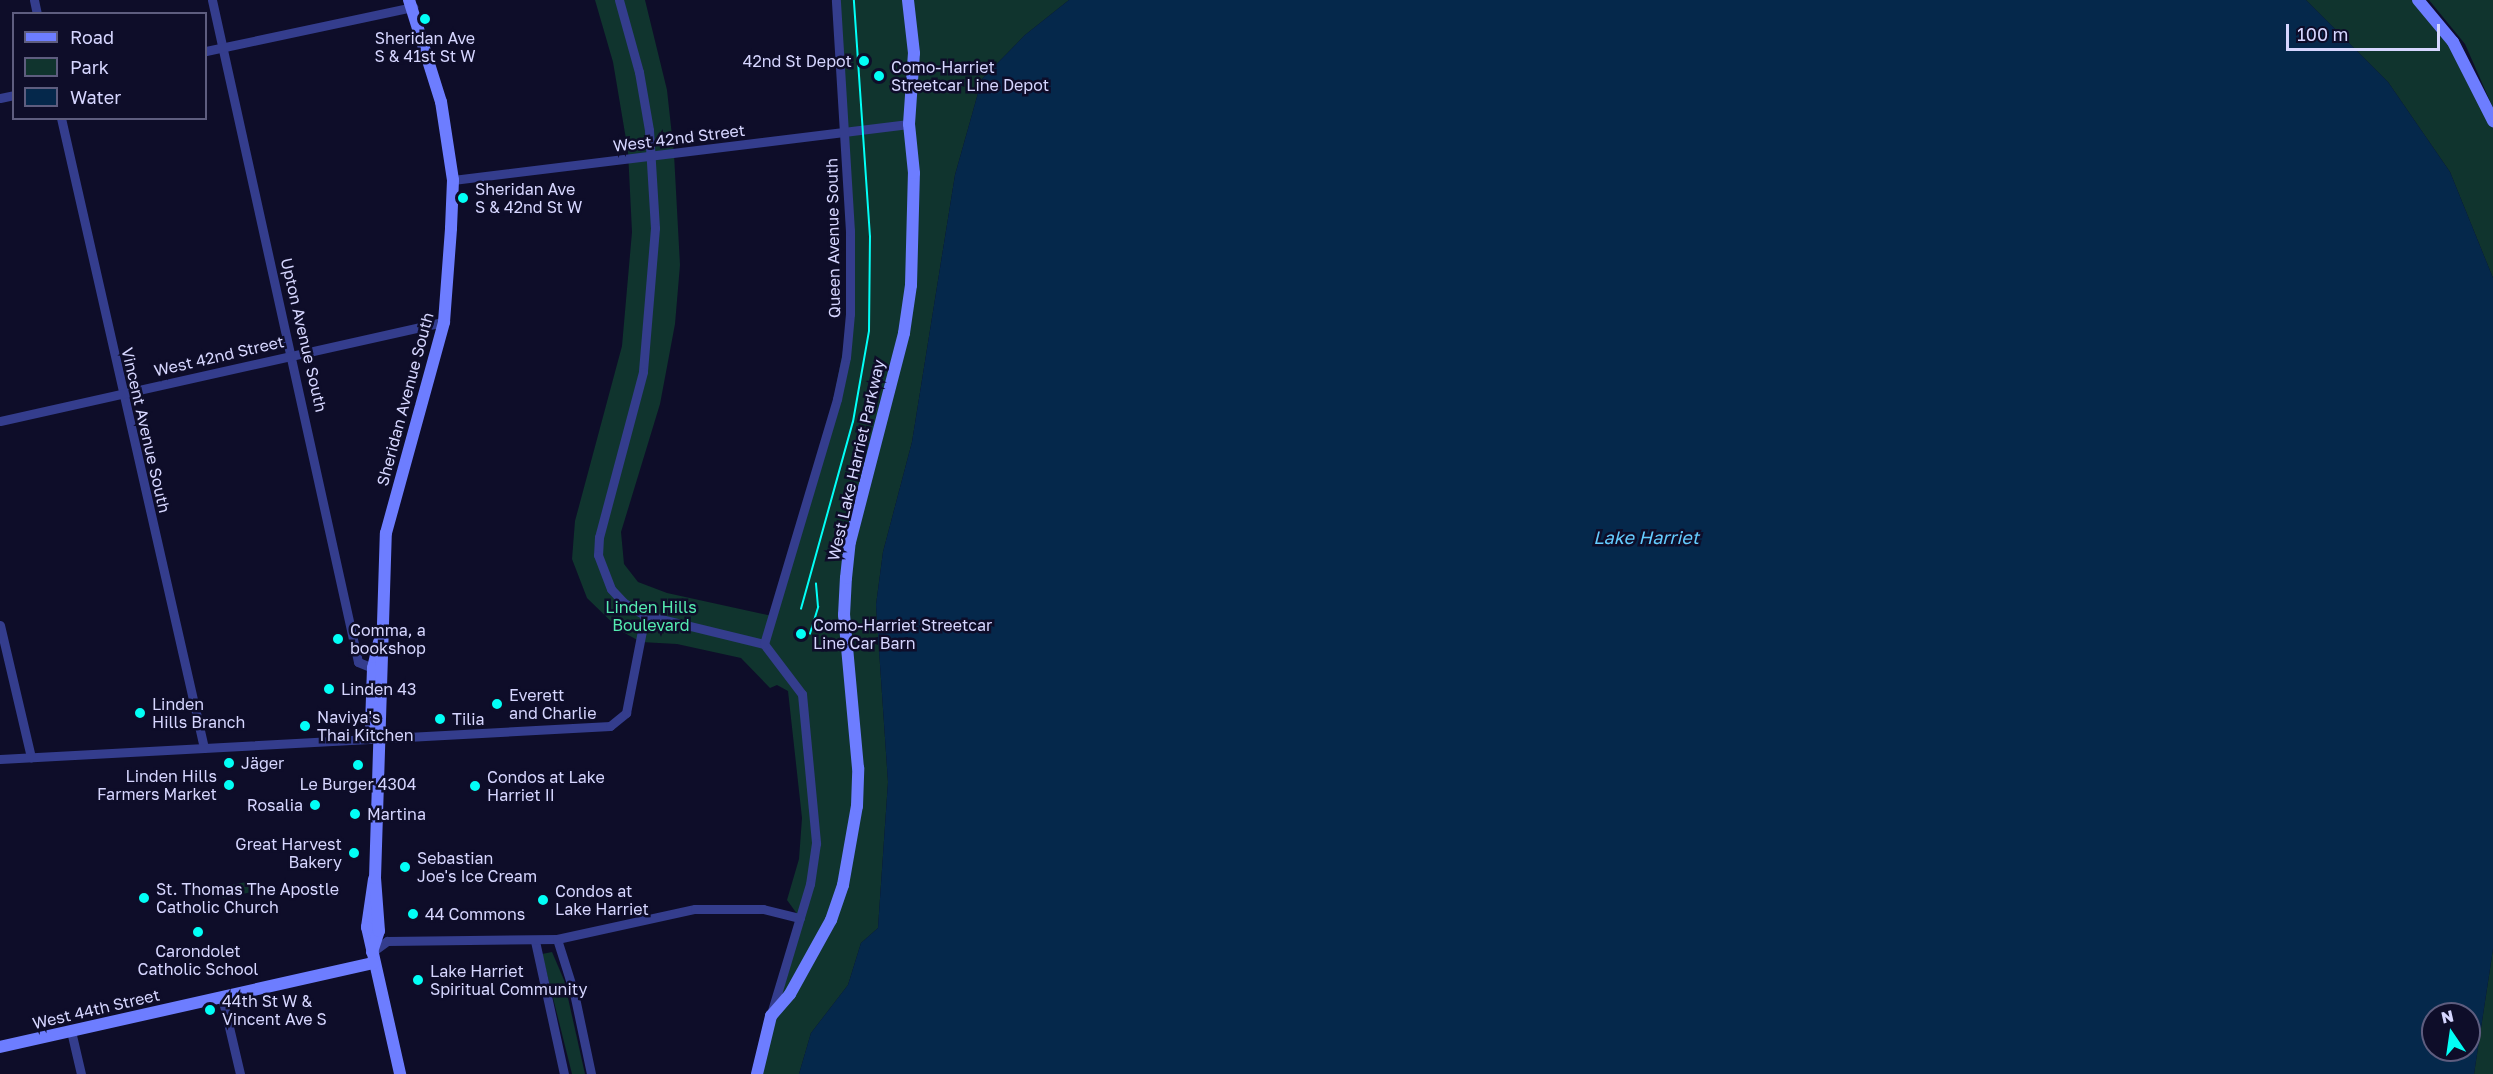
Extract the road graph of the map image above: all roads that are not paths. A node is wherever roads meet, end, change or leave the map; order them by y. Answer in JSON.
{"nodes":[{"id":1,"x":212,"y":0,"type":"edge"},
{"id":2,"x":619,"y":0,"type":"edge"},
{"id":3,"x":836,"y":0,"type":"edge"},
{"id":4,"x":908,"y":0,"type":"edge"},
{"id":5,"x":2418,"y":0,"type":"edge"},
{"id":6,"x":411,"y":4,"type":"edge"},
{"id":7,"x":222,"y":47,"type":"junction"},
{"id":8,"x":207,"y":51,"type":"edge"},
{"id":9,"x":61,"y":120,"type":"edge"},
{"id":10,"x":2493,"y":120,"type":"edge"},
{"id":11,"x":909,"y":124,"type":"junction"},
{"id":12,"x":846,"y":132,"type":"junction"},
{"id":13,"x":652,"y":156,"type":"junction"},
{"id":14,"x":453,"y":180,"type":"junction"},
{"id":15,"x":444,"y":322,"type":"junction"},
{"id":16,"x":292,"y":355,"type":"junction"},
{"id":17,"x":122,"y":393,"type":"junction"},
{"id":18,"x":0,"y":421,"type":"edge"},
{"id":19,"x":645,"y":615,"type":"junction"},
{"id":20,"x":0,"y":625,"type":"edge"},
{"id":21,"x":382,"y":632,"type":"junction"},
{"id":22,"x":767,"y":648,"type":"junction"},
{"id":23,"x":373,"y":668,"type":"junction"},
{"id":24,"x":380,"y":739,"type":"junction"},
{"id":25,"x":204,"y":748,"type":"junction"},
{"id":26,"x":31,"y":757,"type":"junction"},
{"id":27,"x":0,"y":759,"type":"edge"},
{"id":28,"x":800,"y":918,"type":"junction"},
{"id":29,"x":557,"y":939,"type":"junction"},
{"id":30,"x":536,"y":940,"type":"junction"},
{"id":31,"x":373,"y":958,"type":"junction"},
{"id":32,"x":222,"y":997,"type":"junction"},
{"id":33,"x":771,"y":1016,"type":"junction"},
{"id":34,"x":71,"y":1031,"type":"junction"},
{"id":35,"x":0,"y":1047,"type":"edge"},
{"id":36,"x":81,"y":1074,"type":"edge"},
{"id":37,"x":240,"y":1074,"type":"edge"},
{"id":38,"x":400,"y":1074,"type":"edge"},
{"id":39,"x":564,"y":1074,"type":"edge"},
{"id":40,"x":591,"y":1074,"type":"edge"},
{"id":41,"x":757,"y":1074,"type":"edge"}],
"edges":[{"from":1,"to":7,"type":"street","name":"Upton Avenue South"},
{"from":2,"to":13,"type":"street"},
{"from":3,"to":12,"type":"street","name":"Queen Avenue South"},
{"from":4,"to":11,"type":"street","name":"West Lake Harriet Parkway"},
{"from":5,"to":10,"type":"street"},
{"from":6,"to":7,"type":"street"},
{"from":6,"to":14,"type":"street","name":"Sheridan Avenue South"},
{"from":7,"to":8,"type":"street"},
{"from":7,"to":16,"type":"street","name":"Upton Avenue South"},
{"from":9,"to":17,"type":"street","name":"Vincent Avenue South"},
{"from":11,"to":12,"type":"street","name":"West 42nd Street"},
{"from":11,"to":33,"type":"street","name":"West Lake Harriet Parkway"},
{"from":12,"to":13,"type":"street","name":"West 42nd Street"},
{"from":12,"to":22,"type":"street","name":"Queen Avenue South"},
{"from":13,"to":14,"type":"street","name":"West 42nd Street"},
{"from":13,"to":19,"type":"street"},
{"from":14,"to":15,"type":"street","name":"Sheridan Avenue South"},
{"from":15,"to":16,"type":"street","name":"West 42nd Street"},
{"from":15,"to":21,"type":"street","name":"Sheridan Avenue South"},
{"from":16,"to":17,"type":"street","name":"West 42nd Street"},
{"from":16,"to":23,"type":"street","name":"Upton Avenue South"},
{"from":17,"to":18,"type":"street","name":"West 42nd Street"},
{"from":17,"to":25,"type":"street","name":"Vincent Avenue South"},
{"from":19,"to":22,"type":"street"},
{"from":19,"to":24,"type":"street"},
{"from":20,"to":26,"type":"street"},
{"from":21,"to":23,"type":"street","name":"Sheridan Avenue South"},
{"from":21,"to":24,"type":"street","name":"Sheridan Avenue South"},
{"from":22,"to":28,"type":"street","name":"West Lake Harriet Parkway"},
{"from":23,"to":24,"type":"street","name":"Sheridan Avenue South"},
{"from":24,"to":25,"type":"street"},
{"from":24,"to":31,"type":"street"},
{"from":25,"to":26,"type":"street"},
{"from":26,"to":27,"type":"street"},
{"from":28,"to":29,"type":"street","name":"West 44th Street"},
{"from":28,"to":33,"type":"street","name":"West Lake Harriet Parkway"},
{"from":29,"to":30,"type":"street","name":"West 44th Street"},
{"from":29,"to":40,"type":"street"},
{"from":30,"to":31,"type":"street","name":"West 44th Street"},
{"from":30,"to":39,"type":"street"},
{"from":31,"to":32,"type":"street","name":"West 44th Street"},
{"from":31,"to":38,"type":"street"},
{"from":32,"to":34,"type":"street","name":"West 44th Street"},
{"from":32,"to":37,"type":"street"},
{"from":33,"to":41,"type":"street","name":"West Lake Harriet Parkway"},
{"from":34,"to":35,"type":"street","name":"West 44th Street"},
{"from":34,"to":36,"type":"street"}]}
